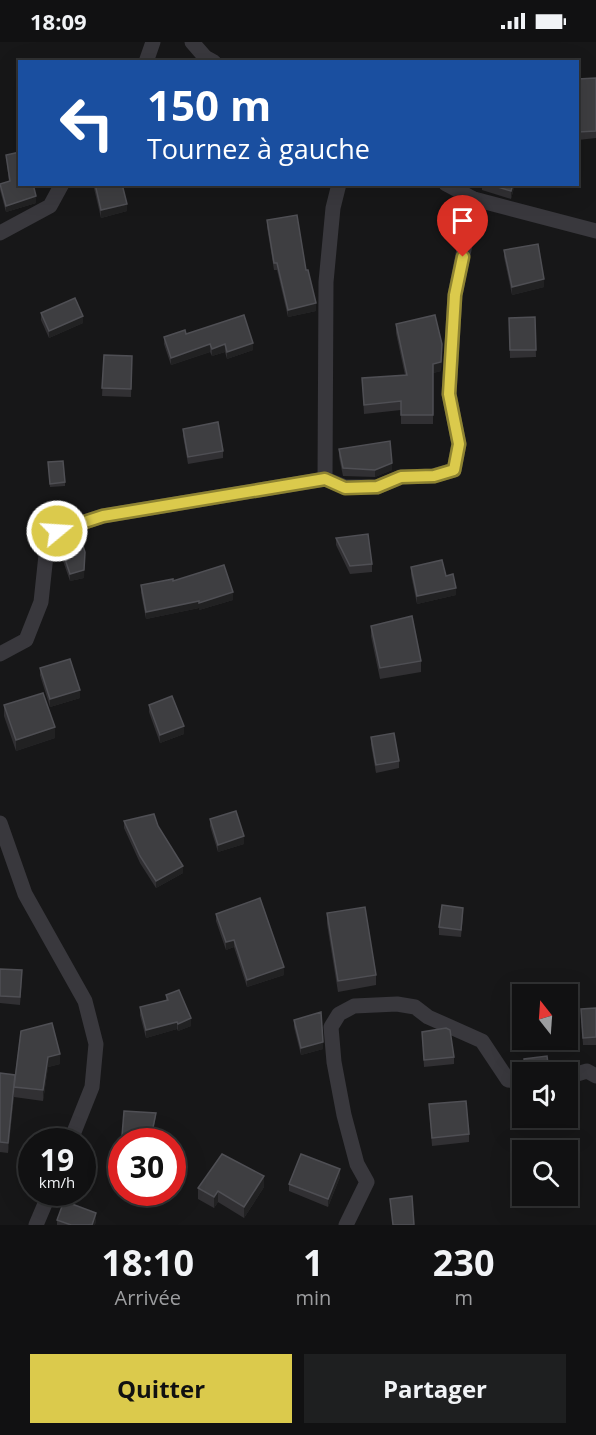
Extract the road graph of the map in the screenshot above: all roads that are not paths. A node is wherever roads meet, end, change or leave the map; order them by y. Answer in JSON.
{"nodes":[{"id":1,"x":153,"y":42,"type":"edge"},
{"id":2,"x":194,"y":42,"type":"edge"},
{"id":3,"x":147,"y":60,"type":"edge"},
{"id":4,"x":210,"y":60,"type":"edge"},
{"id":5,"x":61,"y":186,"type":"edge"},
{"id":6,"x":338,"y":186,"type":"edge"},
{"id":7,"x":450,"y":186,"type":"edge"},
{"id":8,"x":474,"y":200,"type":"junction"},
{"id":9,"x":596,"y":231,"type":"edge"},
{"id":10,"x":0,"y":233,"type":"edge"},
{"id":11,"x":325,"y":479,"type":"junction"},
{"id":12,"x":0,"y":654,"type":"edge"},
{"id":13,"x":0,"y":824,"type":"edge"},
{"id":14,"x":578,"y":1074,"type":"edge"},
{"id":15,"x":596,"y":1076,"type":"edge"},
{"id":16,"x":512,"y":1081,"type":"edge"},
{"id":17,"x":76,"y":1128,"type":"edge"},
{"id":18,"x":44,"y":1206,"type":"edge"},
{"id":19,"x":36,"y":1225,"type":"edge"},
{"id":20,"x":346,"y":1225,"type":"edge"}],
"edges":[{"from":1,"to":3,"type":"street"},
{"from":2,"to":4,"type":"street"},
{"from":5,"to":10,"type":"street"},
{"from":6,"to":11,"type":"street"},
{"from":7,"to":8,"type":"street"},
{"from":8,"to":9,"type":"street"},
{"from":8,"to":11,"type":"street"},
{"from":11,"to":12,"type":"street"},
{"from":13,"to":17,"type":"street"},
{"from":14,"to":15,"type":"street"},
{"from":16,"to":20,"type":"street"},
{"from":18,"to":19,"type":"street"}]}
